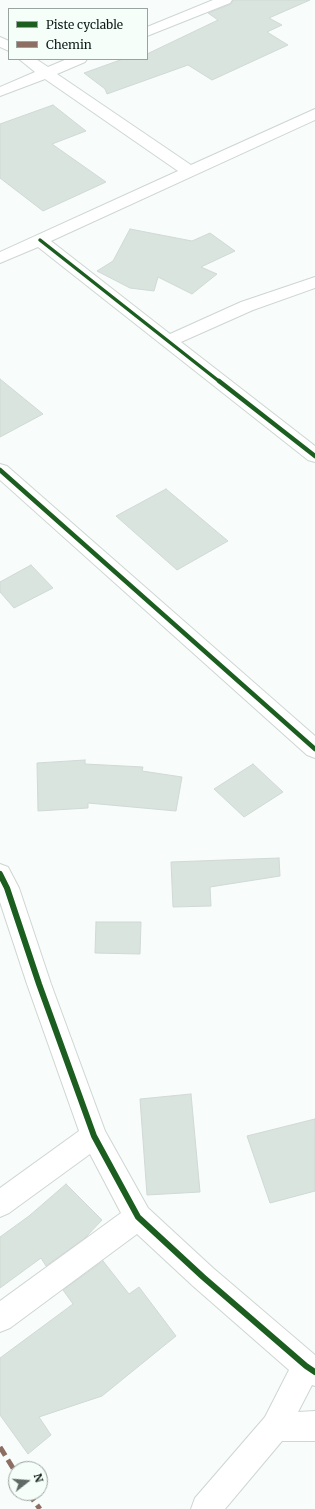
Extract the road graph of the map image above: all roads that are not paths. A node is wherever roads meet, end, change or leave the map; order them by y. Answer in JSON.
{"nodes":[{"id":1,"x":225,"y":0,"type":"edge"},
{"id":2,"x":148,"y":32,"type":"edge"},
{"id":3,"x":27,"y":60,"type":"edge"},
{"id":4,"x":78,"y":60,"type":"edge"},
{"id":5,"x":46,"y":73,"type":"junction"},
{"id":6,"x":0,"y":92,"type":"edge"},
{"id":7,"x":315,"y":114,"type":"edge"},
{"id":8,"x":189,"y":170,"type":"junction"},
{"id":9,"x":40,"y":240,"type":"junction"},
{"id":10,"x":0,"y":258,"type":"edge"},
{"id":11,"x":315,"y":282,"type":"edge"},
{"id":12,"x":169,"y":341,"type":"junction"},
{"id":13,"x":315,"y":456,"type":"edge"},
{"id":14,"x":0,"y":470,"type":"edge"},
{"id":15,"x":315,"y":749,"type":"edge"},
{"id":16,"x":0,"y":874,"type":"edge"},
{"id":17,"x":94,"y":1136,"type":"junction"},
{"id":18,"x":0,"y":1204,"type":"edge"},
{"id":19,"x":138,"y":1217,"type":"junction"},
{"id":20,"x":0,"y":1318,"type":"edge"},
{"id":21,"x":310,"y":1369,"type":"edge"},
{"id":22,"x":315,"y":1426,"type":"edge"},
{"id":23,"x":275,"y":1427,"type":"junction"},
{"id":24,"x":206,"y":1509,"type":"edge"}],
"edges":[{"from":1,"to":2,"type":"street"},
{"from":3,"to":5,"type":"street"},
{"from":4,"to":5,"type":"street"},
{"from":5,"to":6,"type":"street"},
{"from":5,"to":8,"type":"street"},
{"from":7,"to":8,"type":"street"},
{"from":8,"to":9,"type":"street"},
{"from":9,"to":10,"type":"street"},
{"from":9,"to":12,"type":"street"},
{"from":11,"to":12,"type":"street"},
{"from":12,"to":13,"type":"street"},
{"from":14,"to":15,"type":"street"},
{"from":16,"to":17,"type":"street"},
{"from":17,"to":18,"type":"street"},
{"from":17,"to":19,"type":"street"},
{"from":19,"to":20,"type":"street"},
{"from":19,"to":21,"type":"street"},
{"from":21,"to":23,"type":"street"},
{"from":22,"to":23,"type":"street"},
{"from":23,"to":24,"type":"street"}]}
